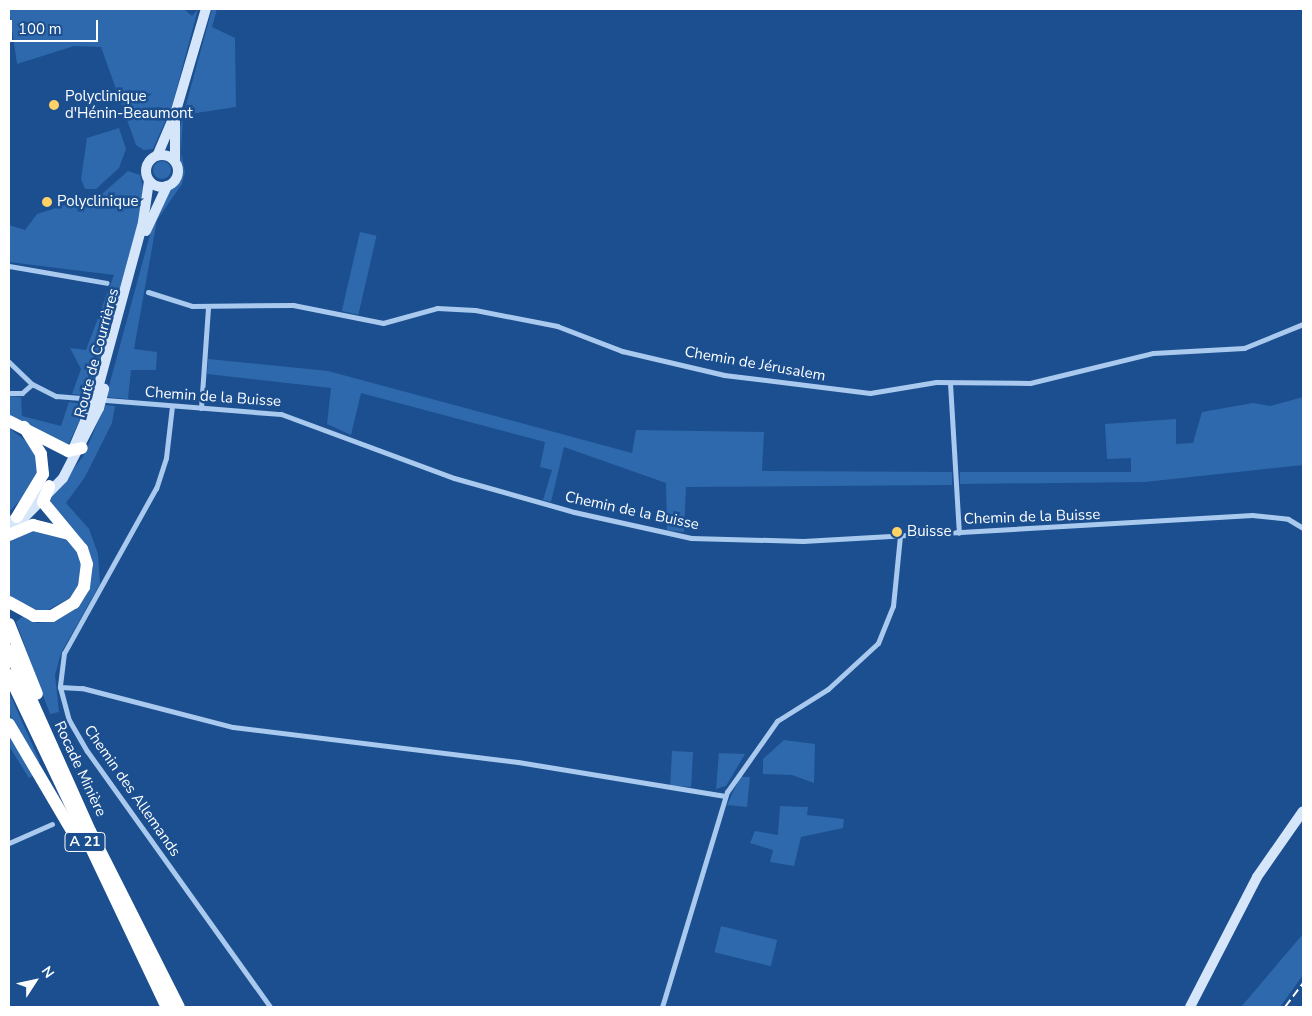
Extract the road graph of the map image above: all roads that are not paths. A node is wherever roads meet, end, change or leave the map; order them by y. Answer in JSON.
{"nodes":[{"id":1,"x":206,"y":9,"type":"edge"},
{"id":2,"x":175,"y":114,"type":"junction"},
{"id":3,"x":158,"y":154,"type":"junction"},
{"id":4,"x":175,"y":162,"type":"junction"},
{"id":5,"x":149,"y":181,"type":"junction"},
{"id":6,"x":167,"y":186,"type":"junction"},
{"id":7,"x":9,"y":266,"type":"edge"},
{"id":8,"x":107,"y":283,"type":"dead end"},
{"id":9,"x":148,"y":292,"type":"dead end"},
{"id":10,"x":208,"y":308,"type":"junction"},
{"id":11,"x":1303,"y":324,"type":"edge"},
{"id":12,"x":9,"y":362,"type":"edge"},
{"id":13,"x":950,"y":383,"type":"junction"},
{"id":14,"x":32,"y":384,"type":"junction"},
{"id":15,"x":101,"y":388,"type":"junction"},
{"id":16,"x":9,"y":393,"type":"edge"},
{"id":17,"x":172,"y":406,"type":"junction"},
{"id":18,"x":201,"y":408,"type":"junction"},
{"id":19,"x":9,"y":422,"type":"edge"},
{"id":20,"x":24,"y":427,"type":"junction"},
{"id":21,"x":77,"y":450,"type":"junction"},
{"id":22,"x":49,"y":486,"type":"junction"},
{"id":23,"x":43,"y":502,"type":"junction"},
{"id":24,"x":13,"y":520,"type":"edge"},
{"id":25,"x":1303,"y":528,"type":"edge"},
{"id":26,"x":959,"y":533,"type":"junction"},
{"id":27,"x":9,"y":534,"type":"edge"},
{"id":28,"x":73,"y":536,"type":"junction"},
{"id":29,"x":900,"y":536,"type":"junction"},
{"id":30,"x":9,"y":602,"type":"edge"},
{"id":31,"x":9,"y":624,"type":"edge"},
{"id":32,"x":9,"y":650,"type":"edge"},
{"id":33,"x":9,"y":675,"type":"edge"},
{"id":34,"x":60,"y":687,"type":"junction"},
{"id":35,"x":9,"y":724,"type":"edge"},
{"id":36,"x":725,"y":796,"type":"junction"},
{"id":37,"x":1303,"y":811,"type":"edge"},
{"id":38,"x":52,"y":824,"type":"dead end"},
{"id":39,"x":90,"y":831,"type":"junction"},
{"id":40,"x":9,"y":843,"type":"edge"},
{"id":41,"x":134,"y":945,"type":"junction"},
{"id":42,"x":166,"y":1007,"type":"edge"},
{"id":43,"x":179,"y":1007,"type":"edge"},
{"id":44,"x":270,"y":1007,"type":"edge"},
{"id":45,"x":662,"y":1007,"type":"edge"},
{"id":46,"x":1190,"y":1007,"type":"edge"}],
"edges":[{"from":1,"to":2,"type":"main road"},
{"from":2,"to":3,"type":"main road"},
{"from":2,"to":4,"type":"main road"},
{"from":3,"to":4,"type":"main road"},
{"from":3,"to":5,"type":"main road"},
{"from":4,"to":6,"type":"main road"},
{"from":5,"to":6,"type":"main road"},
{"from":5,"to":15,"type":"main road","name":"Route de Courrières"},
{"from":6,"to":15,"type":"main road","name":"Route de Courrières"},
{"from":7,"to":8,"type":"street"},
{"from":9,"to":10,"type":"street","name":"Chemin de Jérusalem"},
{"from":10,"to":13,"type":"street","name":"Chemin de Jérusalem"},
{"from":10,"to":18,"type":"street"},
{"from":11,"to":13,"type":"street","name":"Chemin de Jérusalem"},
{"from":12,"to":14,"type":"street","name":"Chemin de la Buisse"},
{"from":13,"to":26,"type":"street"},
{"from":14,"to":16,"type":"street"},
{"from":14,"to":17,"type":"street","name":"Chemin de la Buisse"},
{"from":15,"to":21,"type":"main road","name":"Route de Courrières","bridge":true},
{"from":17,"to":18,"type":"street","name":"Chemin de la Buisse"},
{"from":17,"to":34,"type":"street","name":"Chemin des Allemands"},
{"from":18,"to":29,"type":"street","name":"Chemin de la Buisse"},
{"from":19,"to":20,"type":"highway"},
{"from":20,"to":21,"type":"highway"},
{"from":20,"to":24,"type":"highway"},
{"from":21,"to":22,"type":"main road","name":"Route de Courrières"},
{"from":21,"to":23,"type":"main road","name":"Route de Courrières"},
{"from":22,"to":23,"type":"highway"},
{"from":22,"to":24,"type":"main road","name":"Route de Courrières"},
{"from":23,"to":27,"type":"main road","name":"Route de Courrières"},
{"from":23,"to":28,"type":"highway"},
{"from":25,"to":26,"type":"street","name":"Chemin de la Buisse"},
{"from":26,"to":29,"type":"street","name":"Chemin de la Buisse"},
{"from":27,"to":28,"type":"highway"},
{"from":28,"to":30,"type":"highway"},
{"from":29,"to":36,"type":"street"},
{"from":31,"to":39,"type":"highway"},
{"from":32,"to":39,"type":"highway","name":"Rocade Minière","number":"A 21"},
{"from":33,"to":41,"type":"highway","name":"Rocade Minière","number":"A 21"},
{"from":34,"to":36,"type":"street"},
{"from":34,"to":44,"type":"street","name":"Chemin des Allemands"},
{"from":35,"to":41,"type":"highway"},
{"from":36,"to":45,"type":"street"},
{"from":37,"to":46,"type":"main road"},
{"from":38,"to":40,"type":"street"},
{"from":39,"to":43,"type":"highway","name":"Rocade Minière","number":"A 21"},
{"from":41,"to":42,"type":"highway","name":"Rocade Minière","number":"A 21"}]}
